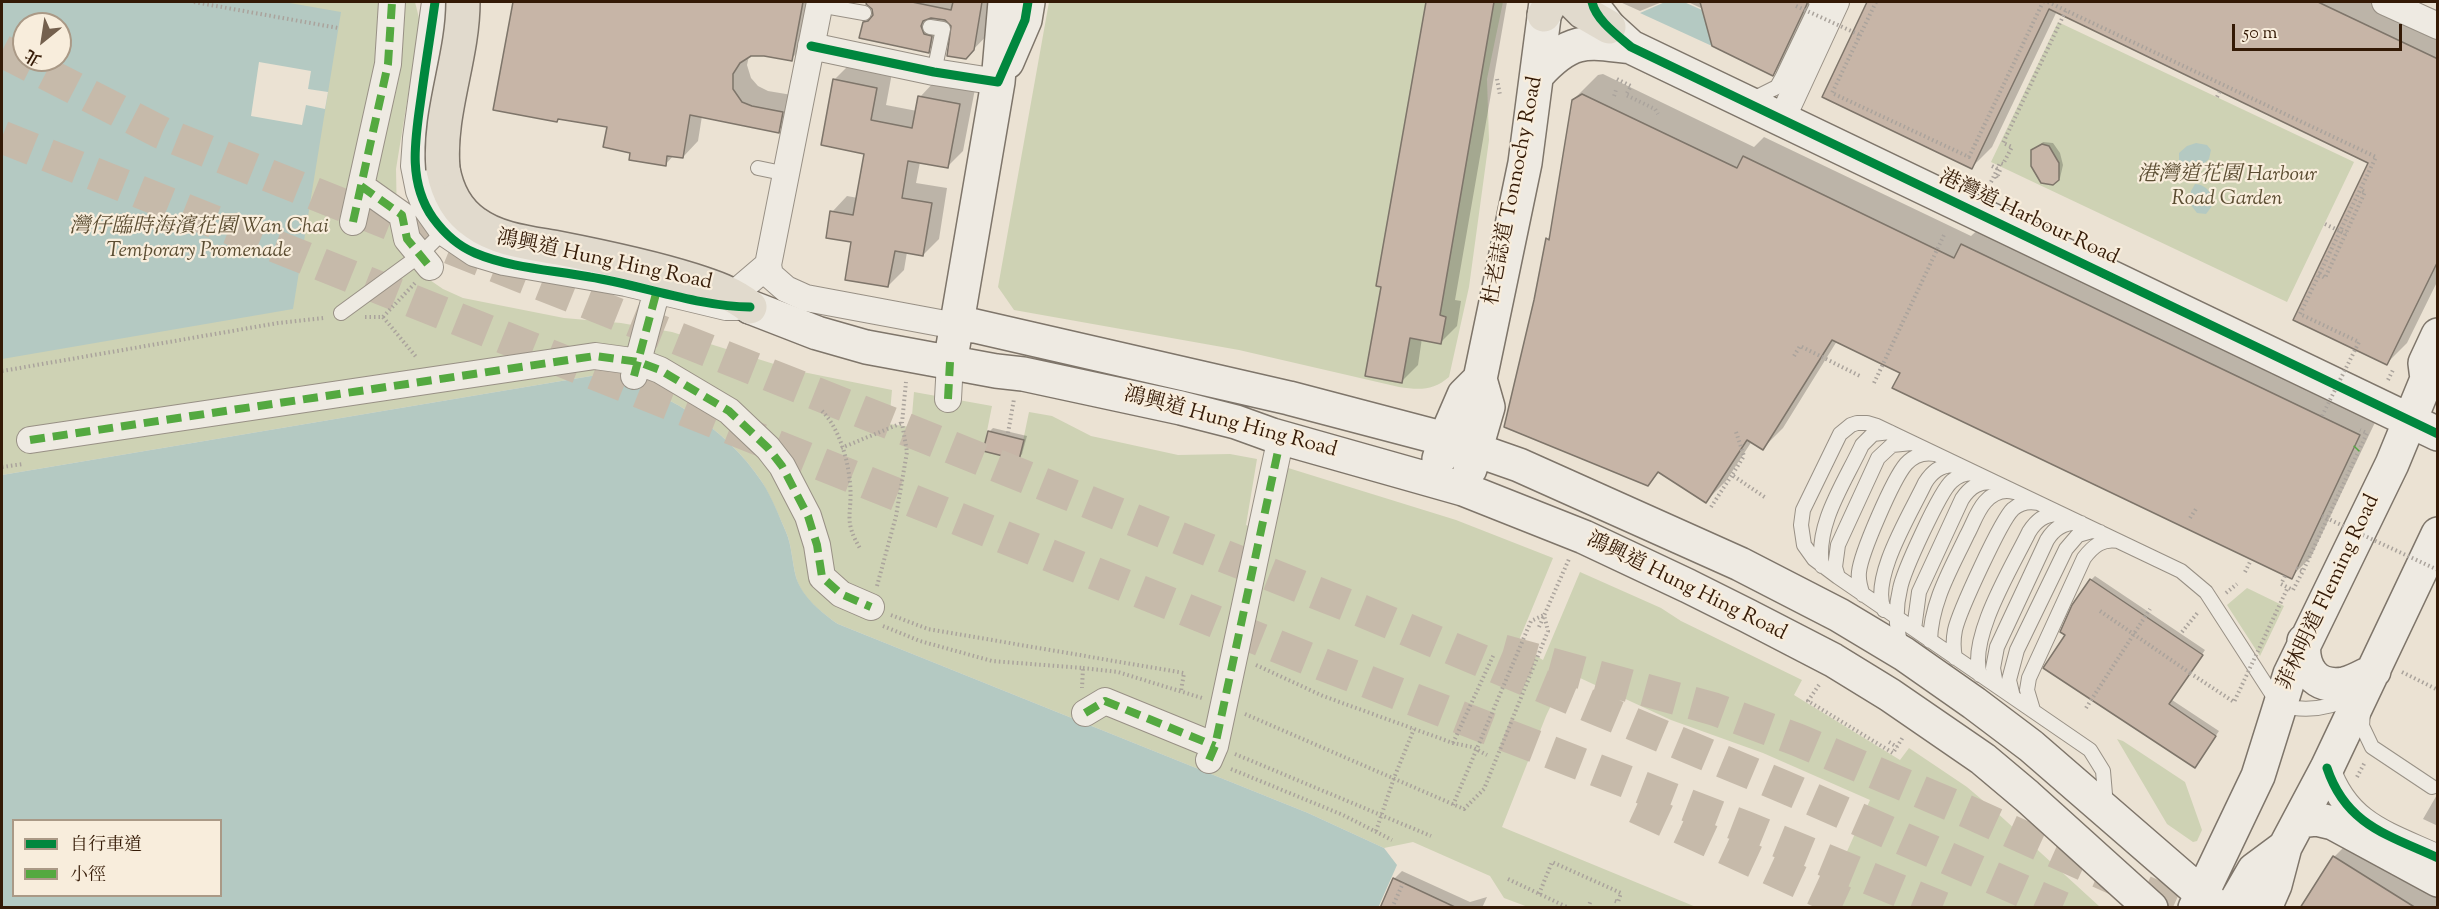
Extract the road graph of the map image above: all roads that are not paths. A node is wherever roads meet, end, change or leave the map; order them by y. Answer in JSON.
{"nodes":[{"id":1,"x":392,"y":2,"type":"edge"},
{"id":2,"x":435,"y":2,"type":"edge"},
{"id":3,"x":463,"y":2,"type":"edge"},
{"id":4,"x":1005,"y":2,"type":"edge"},
{"id":5,"x":1028,"y":2,"type":"edge"},
{"id":6,"x":1573,"y":2,"type":"edge"},
{"id":7,"x":2385,"y":2,"type":"edge"},
{"id":8,"x":820,"y":3,"type":"edge"},
{"id":9,"x":1827,"y":3,"type":"edge"},
{"id":10,"x":1547,"y":6,"type":"edge"},
{"id":11,"x":864,"y":13,"type":"dead end"},
{"id":12,"x":1610,"y":25,"type":"edge"},
{"id":13,"x":2438,"y":26,"type":"edge"},
{"id":14,"x":930,"y":27,"type":"dead end"},
{"id":15,"x":811,"y":46,"type":"junction"},
{"id":16,"x":934,"y":72,"type":"junction"},
{"id":17,"x":1538,"y":74,"type":"junction"},
{"id":18,"x":998,"y":82,"type":"junction"},
{"id":19,"x":1745,"y":104,"type":"junction"},
{"id":20,"x":1781,"y":121,"type":"junction"},
{"id":21,"x":758,"y":168,"type":"dead end"},
{"id":22,"x":787,"y":174,"type":"junction"},
{"id":23,"x":361,"y":186,"type":"junction"},
{"id":24,"x":353,"y":222,"type":"dead end"},
{"id":25,"x":443,"y":232,"type":"junction"},
{"id":26,"x":424,"y":262,"type":"junction"},
{"id":27,"x":768,"y":265,"type":"junction"},
{"id":28,"x":657,"y":290,"type":"junction"},
{"id":29,"x":742,"y":300,"type":"junction"},
{"id":30,"x":334,"y":315,"type":"road end"},
{"id":31,"x":2438,"y":335,"type":"edge"},
{"id":32,"x":955,"y":337,"type":"junction"},
{"id":33,"x":637,"y":369,"type":"junction"},
{"id":34,"x":2432,"y":377,"type":"edge"},
{"id":35,"x":1480,"y":379,"type":"junction"},
{"id":36,"x":948,"y":399,"type":"dead end"},
{"id":37,"x":2423,"y":427,"type":"edge"},
{"id":38,"x":1891,"y":432,"type":"junction"},
{"id":39,"x":1281,"y":437,"type":"junction"},
{"id":40,"x":1445,"y":439,"type":"junction"},
{"id":41,"x":1913,"y":443,"type":"junction"},
{"id":42,"x":1478,"y":450,"type":"junction"},
{"id":43,"x":32,"y":451,"type":"road end"},
{"id":44,"x":1943,"y":457,"type":"junction"},
{"id":45,"x":1967,"y":468,"type":"junction"},
{"id":46,"x":1985,"y":477,"type":"junction"},
{"id":47,"x":1448,"y":484,"type":"junction"},
{"id":48,"x":2003,"y":486,"type":"junction"},
{"id":49,"x":2022,"y":494,"type":"junction"},
{"id":50,"x":2046,"y":506,"type":"junction"},
{"id":51,"x":2070,"y":517,"type":"junction"},
{"id":52,"x":2088,"y":526,"type":"junction"},
{"id":53,"x":2438,"y":534,"type":"edge"},
{"id":54,"x":2107,"y":535,"type":"junction"},
{"id":55,"x":2126,"y":544,"type":"junction"},
{"id":56,"x":1822,"y":566,"type":"junction"},
{"id":57,"x":1838,"y":578,"type":"junction"},
{"id":58,"x":1863,"y":595,"type":"junction"},
{"id":59,"x":871,"y":607,"type":"road end"},
{"id":60,"x":1884,"y":610,"type":"junction"},
{"id":61,"x":1898,"y":618,"type":"junction"},
{"id":62,"x":1916,"y":641,"type":"junction"},
{"id":63,"x":2304,"y":642,"type":"junction"},
{"id":64,"x":1955,"y":658,"type":"junction"},
{"id":65,"x":1980,"y":675,"type":"junction"},
{"id":66,"x":2380,"y":678,"type":"junction"},
{"id":67,"x":1996,"y":686,"type":"junction"},
{"id":68,"x":2013,"y":697,"type":"junction"},
{"id":69,"x":2278,"y":705,"type":"junction"},
{"id":70,"x":2033,"y":710,"type":"junction"},
{"id":71,"x":1085,"y":713,"type":"dead end"},
{"id":72,"x":2327,"y":768,"type":"junction"},
{"id":73,"x":2432,"y":788,"type":"dead end"},
{"id":74,"x":2106,"y":810,"type":"junction"},
{"id":75,"x":2292,"y":834,"type":"junction"},
{"id":76,"x":2438,"y":858,"type":"edge"},
{"id":77,"x":2438,"y":880,"type":"edge"},
{"id":78,"x":2205,"y":903,"type":"edge"},
{"id":79,"x":2151,"y":908,"type":"edge"},
{"id":80,"x":2232,"y":908,"type":"edge"},
{"id":81,"x":2265,"y":908,"type":"edge"}],
"edges":[{"from":1,"to":23,"type":"street"},
{"from":2,"to":25,"type":"street","name":"鴻興道 Hung Hing Road"},
{"from":3,"to":29,"type":"highway","bridge":true},
{"from":4,"to":18,"type":"main road"},
{"from":5,"to":18,"type":"main road"},
{"from":6,"to":12,"type":"highway"},
{"from":7,"to":13,"type":"street"},
{"from":8,"to":11,"type":"lane"},
{"from":8,"to":15,"type":"street"},
{"from":9,"to":19,"type":"lane"},
{"from":9,"to":20,"type":"street"},
{"from":10,"to":17,"type":"main road","name":"杜老誌道 Tonnochy Road"},
{"from":12,"to":17,"type":"main road","name":"港灣道 Harbour Road"},
{"from":12,"to":19,"type":"main road","name":"港灣道 Harbour Road"},
{"from":14,"to":16,"type":"lane"},
{"from":15,"to":16,"type":"street"},
{"from":15,"to":22,"type":"street"},
{"from":16,"to":18,"type":"street"},
{"from":17,"to":35,"type":"main road","name":"杜老誌道 Tonnochy Road"},
{"from":18,"to":32,"type":"main road"},
{"from":19,"to":20,"type":"main road","name":"港灣道 Harbour Road"},
{"from":20,"to":37,"type":"main road","name":"港灣道 Harbour Road"},
{"from":21,"to":22,"type":"lane"},
{"from":22,"to":27,"type":"street"},
{"from":23,"to":24,"type":"street"},
{"from":23,"to":26,"type":"street"},
{"from":25,"to":26,"type":"lane"},
{"from":25,"to":28,"type":"street","name":"鴻興道 Hung Hing Road"},
{"from":26,"to":30,"type":"lane"},
{"from":27,"to":29,"type":"street"},
{"from":27,"to":32,"type":"street","name":"鴻興道 Hung Hing Road"},
{"from":28,"to":29,"type":"street","name":"鴻興道 Hung Hing Road"},
{"from":28,"to":33,"type":"street"},
{"from":29,"to":32,"type":"main road","name":"鴻興道 Hung Hing Road"},
{"from":31,"to":34,"type":"main road","name":"菲林明道 Fleming Road"},
{"from":32,"to":36,"type":"street"},
{"from":32,"to":39,"type":"main road","name":"鴻興道 Hung Hing Road"},
{"from":32,"to":40,"type":"main road","name":"鴻興道 Hung Hing Road"},
{"from":33,"to":43,"type":"street"},
{"from":33,"to":59,"type":"street"},
{"from":34,"to":37,"type":"main road","name":"菲林明道 Fleming Road"},
{"from":35,"to":40,"type":"main road","name":"杜老誌道 Tonnochy Road"},
{"from":35,"to":42,"type":"main road","name":"杜老誌道 Tonnochy Road"},
{"from":37,"to":63,"type":"main road","name":"菲林明道 Fleming Road"},
{"from":38,"to":41,"type":"lane"},
{"from":38,"to":56,"type":"lane"},
{"from":38,"to":56,"type":"lane"},
{"from":39,"to":47,"type":"main road","name":"鴻興道 Hung Hing Road"},
{"from":39,"to":71,"type":"street"},
{"from":40,"to":42,"type":"main road","name":"鴻興道 Hung Hing Road"},
{"from":40,"to":47,"type":"main road","name":"杜老誌道 Tonnochy Road"},
{"from":41,"to":44,"type":"lane"},
{"from":41,"to":57,"type":"lane"},
{"from":42,"to":47,"type":"main road","name":"杜老誌道 Tonnochy Road"},
{"from":42,"to":62,"type":"main road","name":"鴻興道 Hung Hing Road"},
{"from":44,"to":45,"type":"lane"},
{"from":44,"to":58,"type":"lane"},
{"from":45,"to":46,"type":"lane"},
{"from":45,"to":60,"type":"lane"},
{"from":46,"to":48,"type":"lane"},
{"from":46,"to":61,"type":"lane"},
{"from":47,"to":79,"type":"main road","name":"鴻興道 Hung Hing Road"},
{"from":48,"to":49,"type":"lane"},
{"from":48,"to":62,"type":"lane"},
{"from":49,"to":50,"type":"lane"},
{"from":49,"to":62,"type":"lane"},
{"from":50,"to":51,"type":"lane"},
{"from":50,"to":64,"type":"lane"},
{"from":51,"to":52,"type":"lane"},
{"from":51,"to":65,"type":"lane"},
{"from":52,"to":54,"type":"lane"},
{"from":52,"to":67,"type":"lane"},
{"from":53,"to":66,"type":"main road"},
{"from":54,"to":55,"type":"lane"},
{"from":54,"to":68,"type":"lane"},
{"from":55,"to":69,"type":"lane"},
{"from":55,"to":70,"type":"lane"},
{"from":56,"to":57,"type":"lane"},
{"from":57,"to":58,"type":"lane"},
{"from":58,"to":60,"type":"lane"},
{"from":60,"to":61,"type":"lane"},
{"from":61,"to":62,"type":"lane"},
{"from":61,"to":62,"type":"lane"},
{"from":62,"to":64,"type":"lane"},
{"from":62,"to":74,"type":"main road","name":"鴻興道 Hung Hing Road"},
{"from":63,"to":66,"type":"main road"},
{"from":63,"to":69,"type":"main road","name":"菲林明道 Fleming Road"},
{"from":64,"to":65,"type":"lane"},
{"from":65,"to":67,"type":"lane"},
{"from":66,"to":69,"type":"lane"},
{"from":66,"to":72,"type":"main road"},
{"from":66,"to":73,"type":"lane"},
{"from":67,"to":68,"type":"lane"},
{"from":68,"to":70,"type":"lane"},
{"from":69,"to":78,"type":"main road","name":"菲林明道 Fleming Road"},
{"from":70,"to":74,"type":"lane"},
{"from":72,"to":75,"type":"main road"},
{"from":72,"to":76,"type":"street"},
{"from":74,"to":78,"type":"main road","name":"鴻興道 Hung Hing Road"},
{"from":75,"to":77,"type":"main road"},
{"from":75,"to":80,"type":"main road"},
{"from":75,"to":81,"type":"main road"}]}
